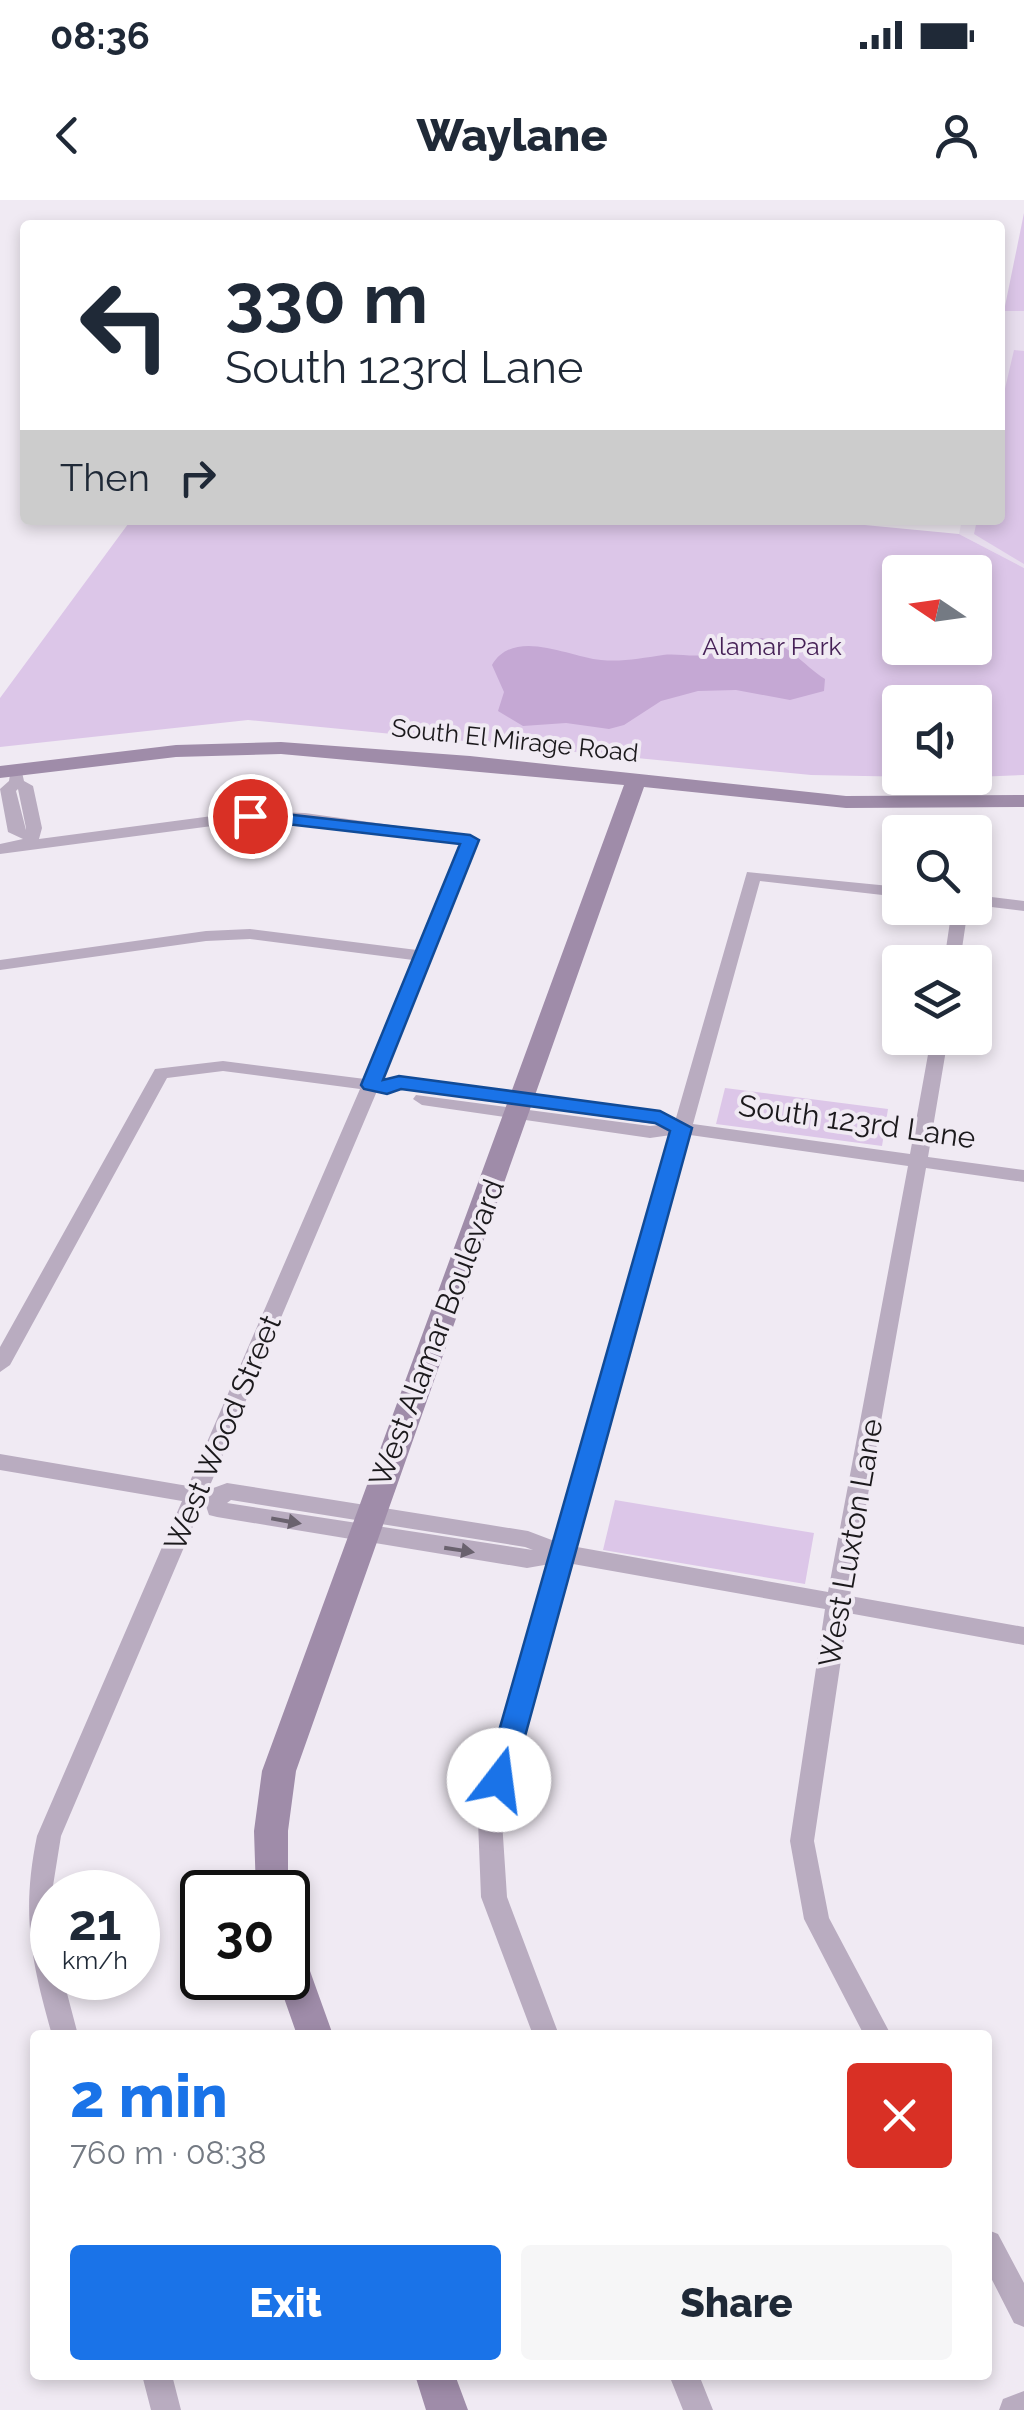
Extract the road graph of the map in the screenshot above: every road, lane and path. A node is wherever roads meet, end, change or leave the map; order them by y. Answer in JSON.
{"nodes":[{"id":1,"x":8,"y":771,"type":"edge"},
{"id":2,"x":636,"y":780,"type":"junction"},
{"id":3,"x":1024,"y":786,"type":"edge"},
{"id":4,"x":1024,"y":801,"type":"edge"},
{"id":5,"x":30,"y":841,"type":"junction"},
{"id":6,"x":0,"y":849,"type":"edge"},
{"id":7,"x":882,"y":890,"type":"edge"},
{"id":8,"x":992,"y":902,"type":"edge"},
{"id":9,"x":1024,"y":906,"type":"edge"},
{"id":10,"x":424,"y":956,"type":"junction"},
{"id":11,"x":0,"y":965,"type":"edge"},
{"id":12,"x":937,"y":1055,"type":"edge"},
{"id":13,"x":379,"y":1086,"type":"junction"},
{"id":14,"x":522,"y":1105,"type":"junction"},
{"id":15,"x":682,"y":1128,"type":"junction"},
{"id":16,"x":921,"y":1160,"type":"junction"},
{"id":17,"x":1024,"y":1176,"type":"edge"},
{"id":18,"x":0,"y":1366,"type":"edge"},
{"id":19,"x":0,"y":1462,"type":"edge"},
{"id":20,"x":206,"y":1498,"type":"junction"},
{"id":21,"x":366,"y":1525,"type":"junction"},
{"id":22,"x":561,"y":1553,"type":"junction"},
{"id":23,"x":838,"y":1601,"type":"junction"},
{"id":24,"x":1024,"y":1636,"type":"edge"},
{"id":25,"x":273,"y":1870,"type":"edge"},
{"id":26,"x":303,"y":2000,"type":"edge"},
{"id":27,"x":64,"y":2030,"type":"edge"},
{"id":28,"x":313,"y":2030,"type":"edge"},
{"id":29,"x":544,"y":2030,"type":"edge"},
{"id":30,"x":875,"y":2030,"type":"edge"},
{"id":31,"x":992,"y":2252,"type":"edge"},
{"id":32,"x":1024,"y":2313,"type":"edge"},
{"id":33,"x":157,"y":2380,"type":"edge"},
{"id":34,"x":436,"y":2380,"type":"edge"},
{"id":35,"x":686,"y":2380,"type":"edge"},
{"id":36,"x":1024,"y":2406,"type":"edge"},
{"id":37,"x":166,"y":2410,"type":"edge"},
{"id":38,"x":447,"y":2410,"type":"edge"},
{"id":39,"x":698,"y":2410,"type":"edge"},
{"id":40,"x":1014,"y":2410,"type":"edge"}],
"edges":[{"from":1,"to":2,"type":"main road","name":"South El Mirage Road"},
{"from":1,"to":3,"type":"main road","name":"South El Mirage Road"},
{"from":1,"to":5,"type":"street"},
{"from":2,"to":4,"type":"main road","name":"South El Mirage Road"},
{"from":2,"to":14,"type":"main road","name":"West Alamar Boulevard"},
{"from":5,"to":6,"type":"street"},
{"from":5,"to":10,"type":"street","name":"West Wood Street"},
{"from":7,"to":15,"type":"street"},
{"from":8,"to":9,"type":"street"},
{"from":10,"to":11,"type":"street"},
{"from":10,"to":13,"type":"street","name":"West Wood Street"},
{"from":12,"to":16,"type":"street","name":"West Luxton Lane"},
{"from":13,"to":14,"type":"street","name":"South 123rd Lane"},
{"from":13,"to":18,"type":"street","name":"South 123rd Lane"},
{"from":13,"to":20,"type":"street","name":"West Wood Street"},
{"from":14,"to":15,"type":"street","name":"South 123rd Lane"},
{"from":14,"to":21,"type":"main road","name":"West Alamar Boulevard"},
{"from":15,"to":16,"type":"street","name":"South 123rd Lane"},
{"from":15,"to":22,"type":"street"},
{"from":16,"to":17,"type":"street","name":"South 123rd Lane"},
{"from":16,"to":23,"type":"street","name":"West Luxton Lane"},
{"from":19,"to":20,"type":"street"},
{"from":20,"to":21,"type":"street"},
{"from":20,"to":27,"type":"street","name":"West Wood Street"},
{"from":21,"to":22,"type":"street"},
{"from":21,"to":25,"type":"main road","name":"West Alamar Boulevard"},
{"from":22,"to":23,"type":"street"},
{"from":22,"to":29,"type":"street"},
{"from":23,"to":24,"type":"street"},
{"from":23,"to":30,"type":"street","name":"West Luxton Lane"},
{"from":26,"to":28,"type":"main road"},
{"from":31,"to":32,"type":"street"},
{"from":33,"to":37,"type":"street"},
{"from":34,"to":38,"type":"main road"},
{"from":35,"to":39,"type":"street"},
{"from":36,"to":40,"type":"street"}]}
